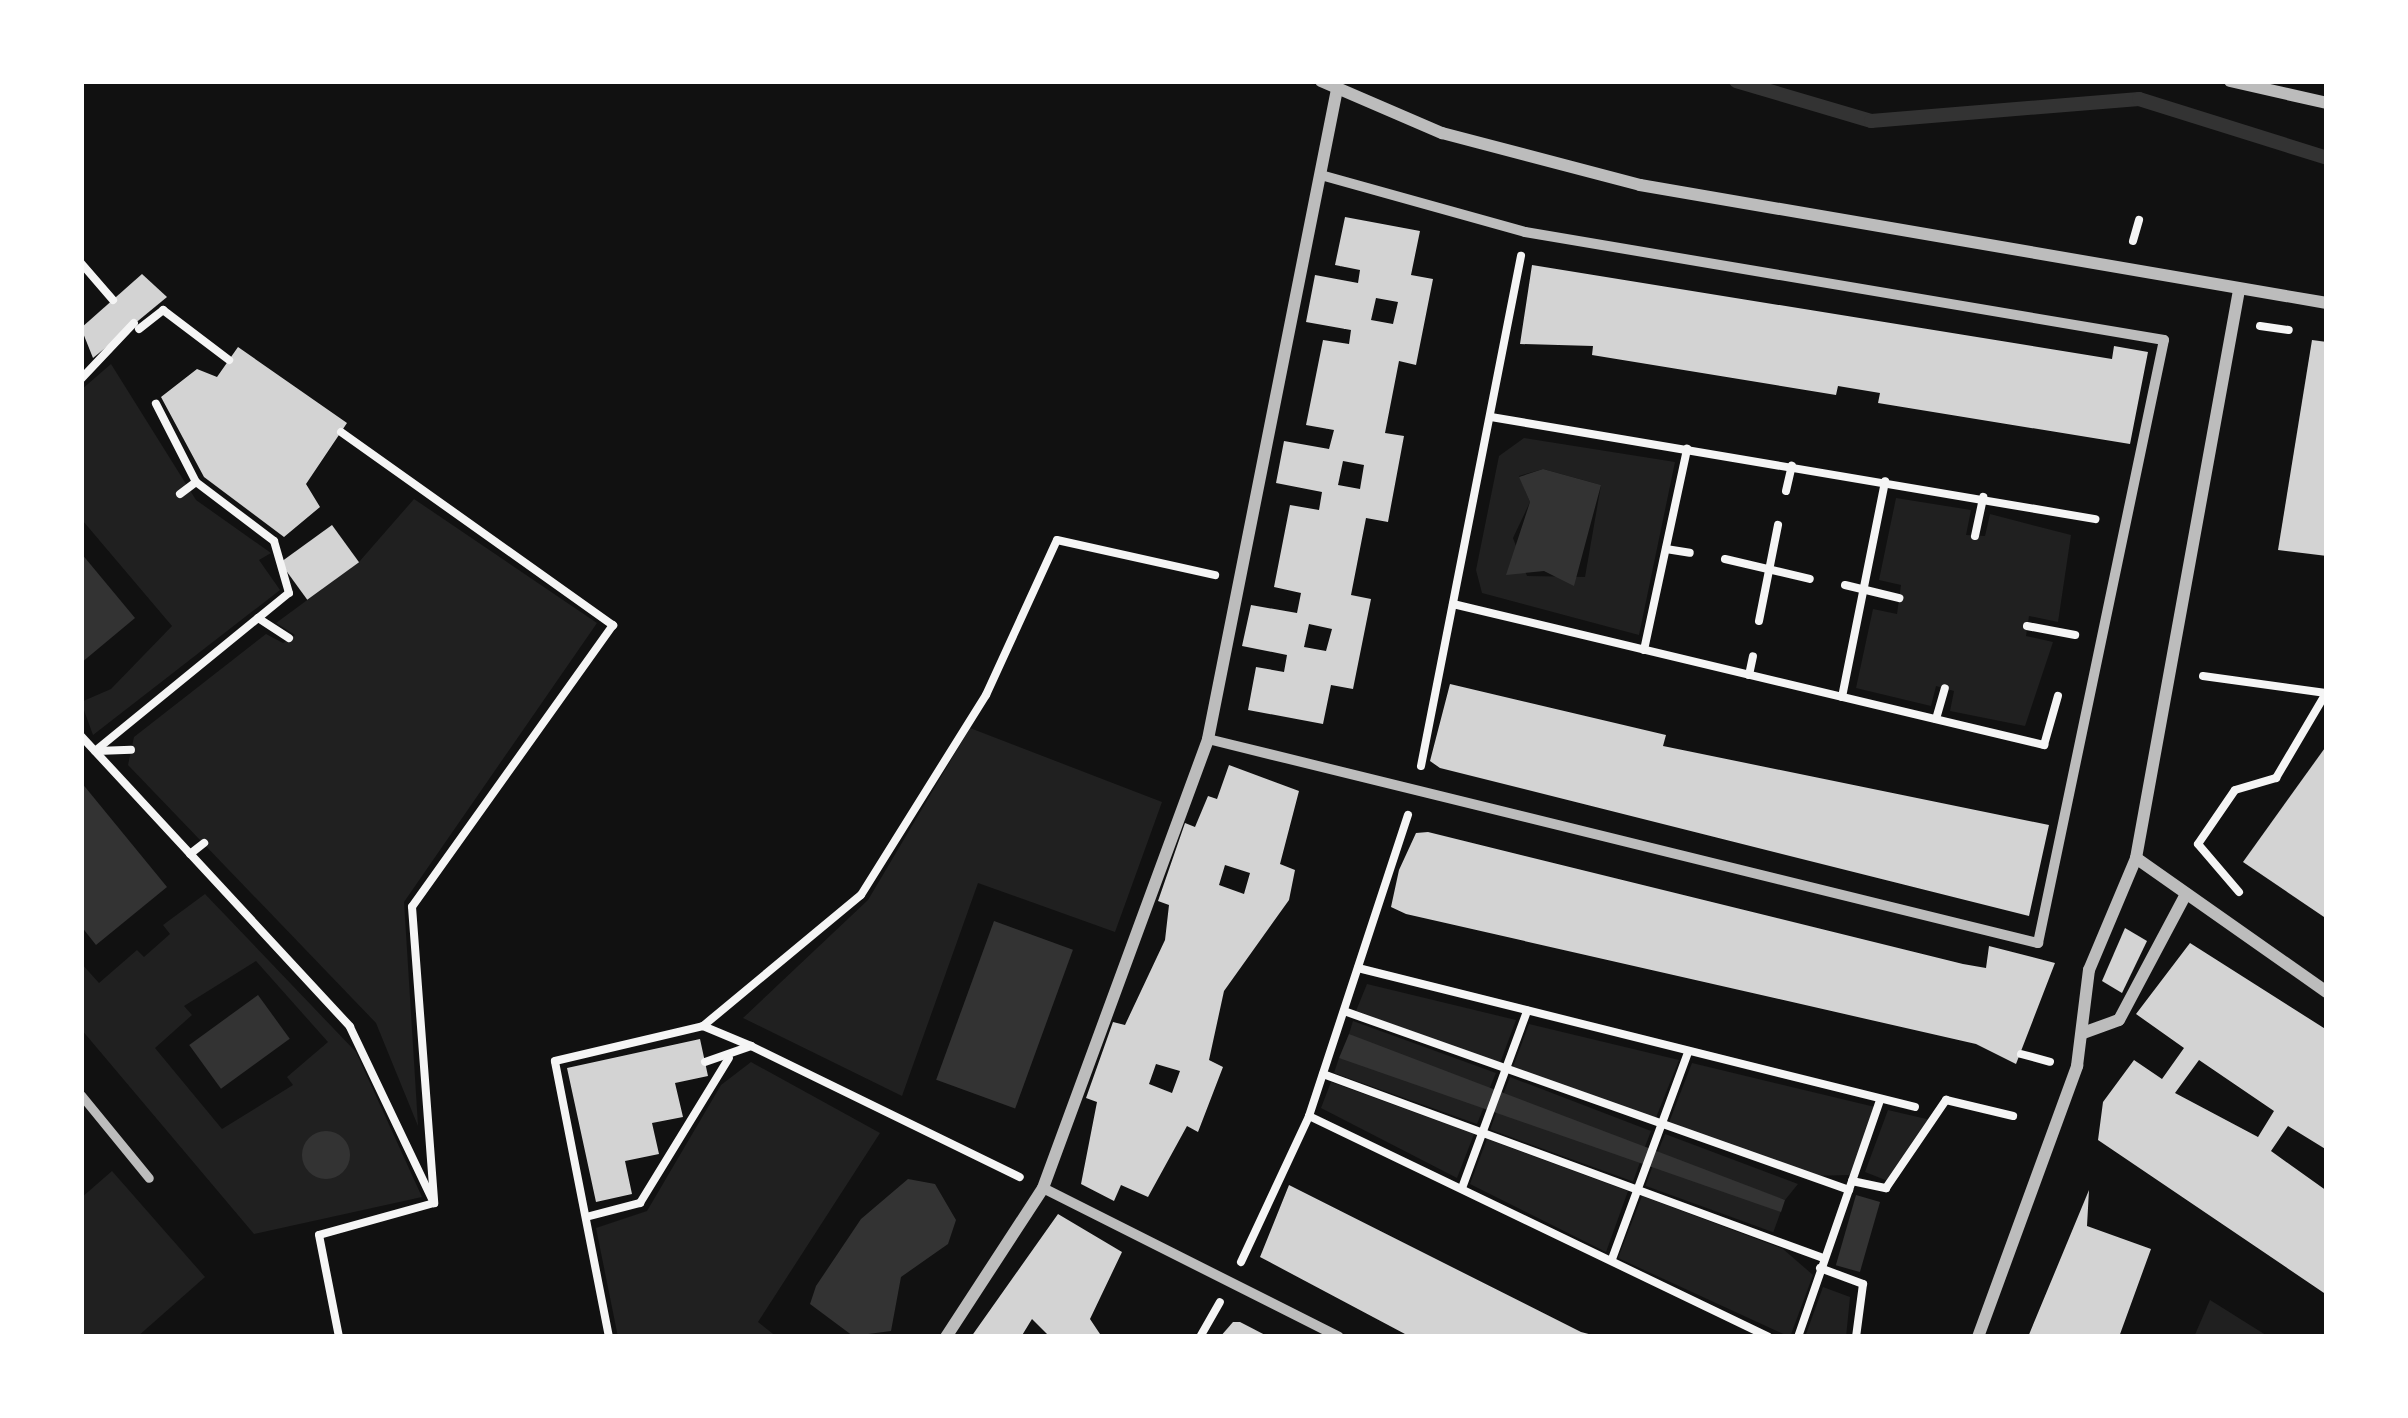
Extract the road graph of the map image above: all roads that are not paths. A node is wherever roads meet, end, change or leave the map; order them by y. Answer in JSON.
{"nodes":[{"id":1,"x":1321,"y":81,"type":"edge"},
{"id":2,"x":2230,"y":81,"type":"edge"},
{"id":3,"x":1337,"y":89,"type":"junction"},
{"id":4,"x":2327,"y":104,"type":"edge"},
{"id":5,"x":1321,"y":175,"type":"junction"},
{"id":6,"x":2240,"y":290,"type":"junction"},
{"id":7,"x":2327,"y":303,"type":"edge"},
{"id":8,"x":1208,"y":740,"type":"junction"},
{"id":9,"x":2136,"y":858,"type":"junction"},
{"id":10,"x":2186,"y":894,"type":"junction"},
{"id":11,"x":2327,"y":992,"type":"edge"},
{"id":12,"x":2083,"y":1033,"type":"junction"},
{"id":13,"x":81,"y":1095,"type":"edge"},
{"id":14,"x":149,"y":1178,"type":"dead end"},
{"id":15,"x":1043,"y":1188,"type":"junction"},
{"id":16,"x":946,"y":1337,"type":"edge"},
{"id":17,"x":1339,"y":1337,"type":"edge"},
{"id":18,"x":1978,"y":1337,"type":"edge"}],
"edges":[{"from":1,"to":3,"type":"street"},
{"from":2,"to":4,"type":"street"},
{"from":3,"to":5,"type":"street"},
{"from":3,"to":6,"type":"street"},
{"from":5,"to":8,"type":"street"},
{"from":5,"to":8,"type":"street"},
{"from":6,"to":7,"type":"street"},
{"from":6,"to":9,"type":"street"},
{"from":8,"to":15,"type":"street"},
{"from":9,"to":10,"type":"street"},
{"from":9,"to":12,"type":"street"},
{"from":10,"to":11,"type":"street"},
{"from":10,"to":12,"type":"street"},
{"from":12,"to":18,"type":"street"},
{"from":13,"to":14,"type":"lane"},
{"from":15,"to":16,"type":"street"},
{"from":15,"to":17,"type":"street"}]}
